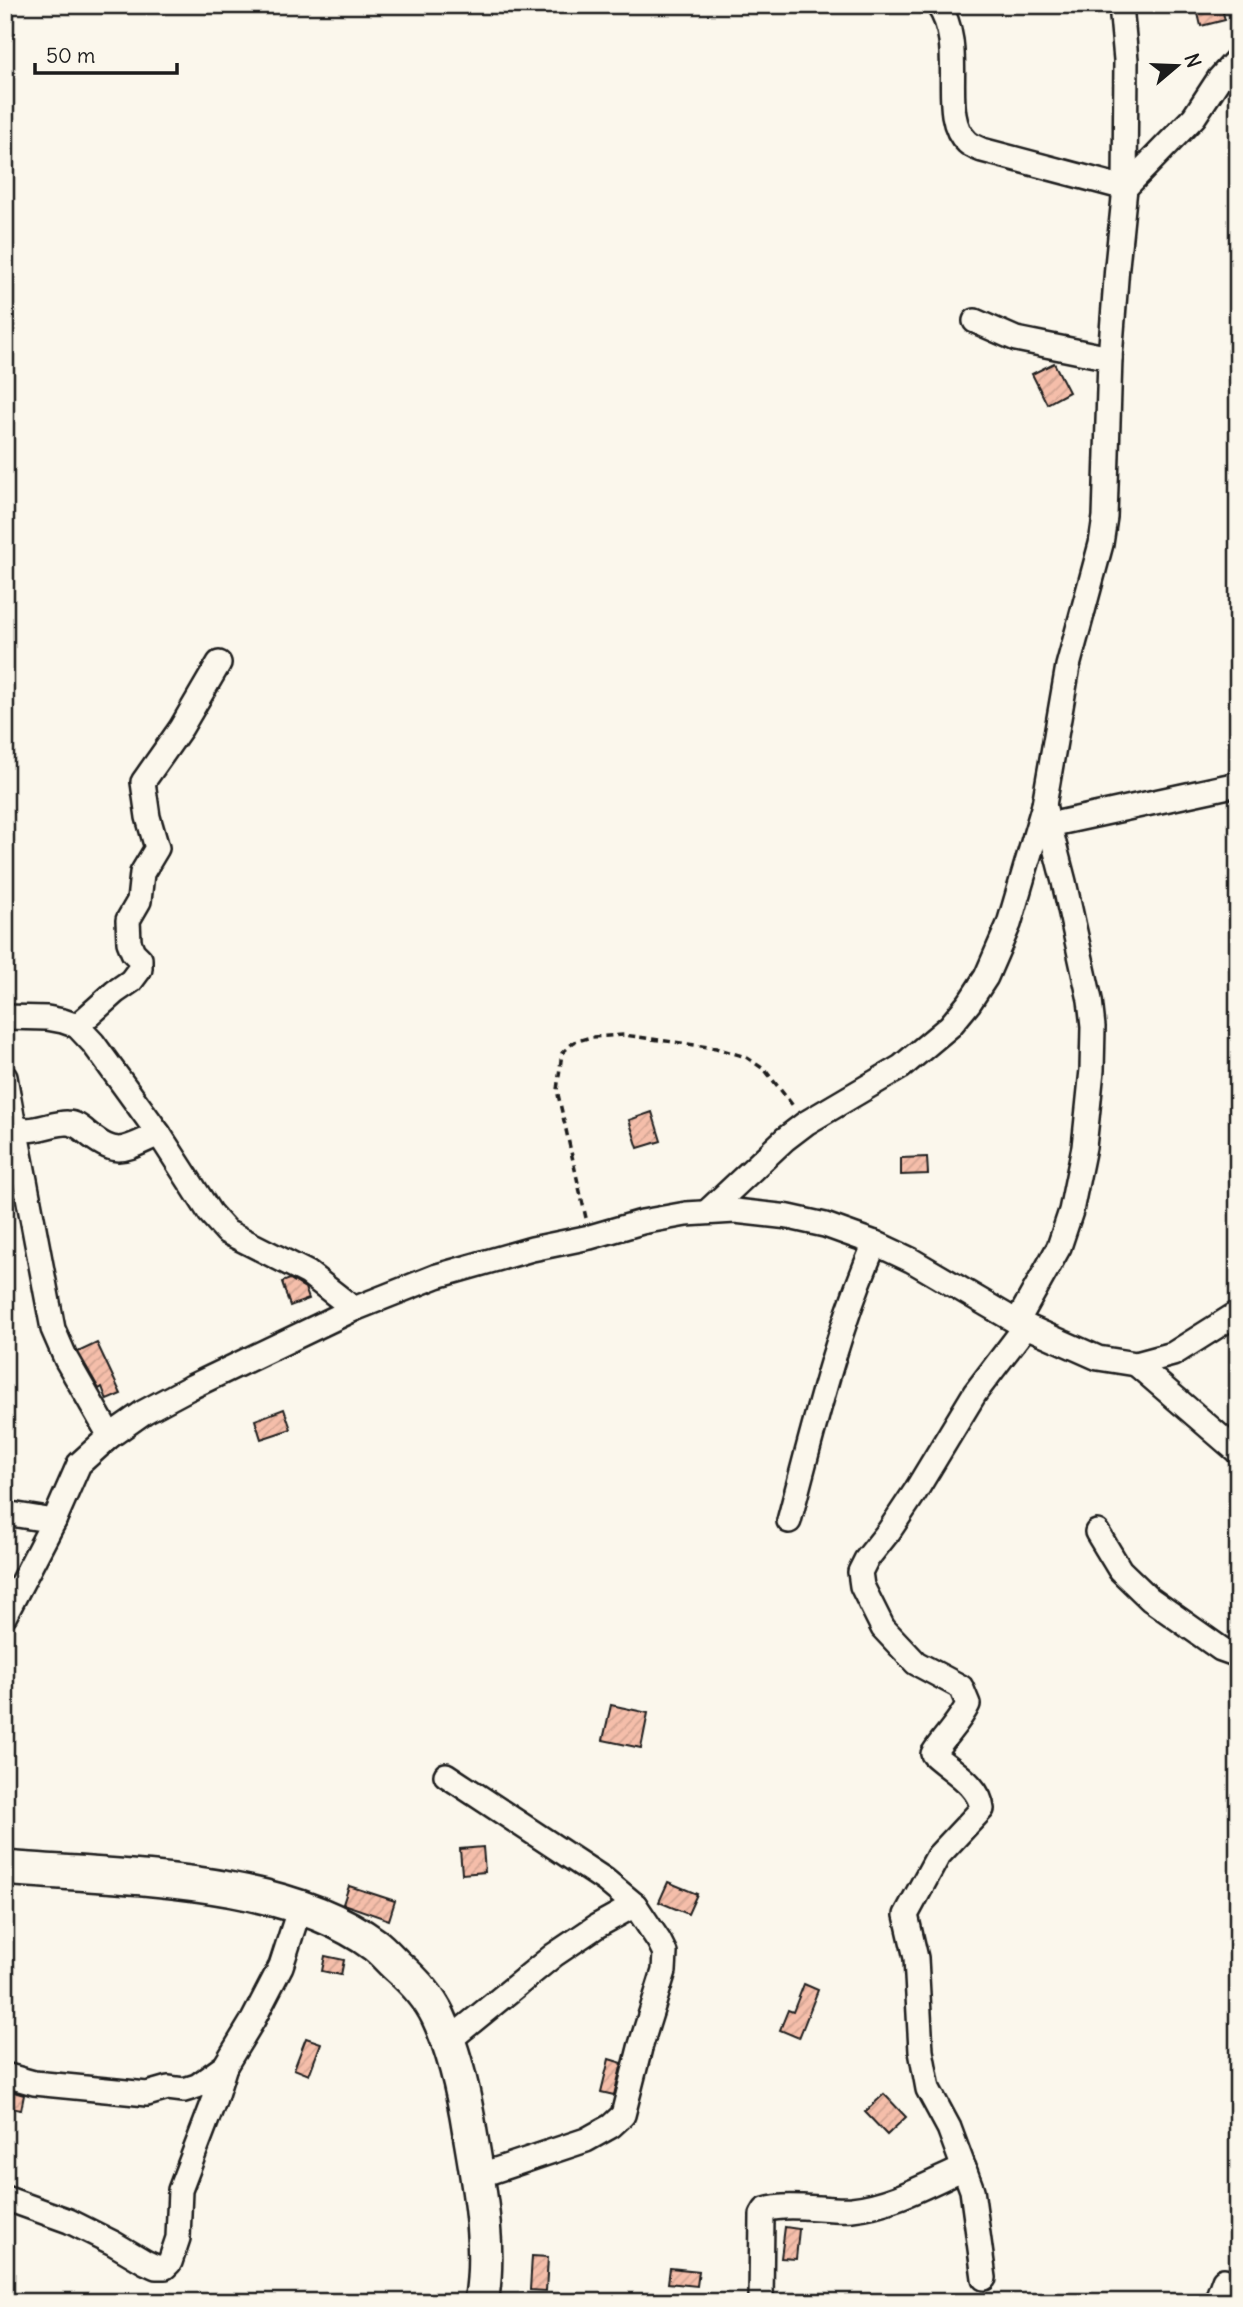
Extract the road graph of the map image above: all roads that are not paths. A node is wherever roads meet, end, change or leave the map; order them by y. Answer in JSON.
{"nodes":[{"id":1,"x":939,"y":5,"type":"edge"},
{"id":2,"x":1121,"y":5,"type":"edge"},
{"id":3,"x":1238,"y":58,"type":"edge"},
{"id":4,"x":1125,"y":188,"type":"junction"},
{"id":5,"x":975,"y":321,"type":"dead end"},
{"id":6,"x":1110,"y":358,"type":"junction"},
{"id":7,"x":219,"y":663,"type":"dead end"},
{"id":8,"x":1238,"y":784,"type":"edge"},
{"id":9,"x":1046,"y":815,"type":"junction"},
{"id":10,"x":5,"y":1017,"type":"edge"},
{"id":11,"x":77,"y":1026,"type":"junction"},
{"id":12,"x":5,"y":1077,"type":"edge"},
{"id":13,"x":15,"y":1127,"type":"junction"},
{"id":14,"x":159,"y":1135,"type":"junction"},
{"id":15,"x":707,"y":1212,"type":"junction"},
{"id":16,"x":875,"y":1243,"type":"junction"},
{"id":17,"x":354,"y":1309,"type":"junction"},
{"id":18,"x":1238,"y":1312,"type":"edge"},
{"id":19,"x":1022,"y":1324,"type":"junction"},
{"id":20,"x":1136,"y":1364,"type":"junction"},
{"id":21,"x":110,"y":1436,"type":"junction"},
{"id":22,"x":1238,"y":1451,"type":"edge"},
{"id":23,"x":5,"y":1514,"type":"edge"},
{"id":24,"x":54,"y":1521,"type":"junction"},
{"id":25,"x":789,"y":1521,"type":"dead end"},
{"id":26,"x":1097,"y":1532,"type":"dead end"},
{"id":27,"x":5,"y":1615,"type":"edge"},
{"id":28,"x":1238,"y":1655,"type":"edge"},
{"id":29,"x":446,"y":1775,"type":"dead end"},
{"id":30,"x":5,"y":1868,"type":"edge"},
{"id":31,"x":635,"y":1905,"type":"junction"},
{"id":32,"x":300,"y":1907,"type":"junction"},
{"id":33,"x":447,"y":2042,"type":"junction"},
{"id":34,"x":225,"y":2066,"type":"junction"},
{"id":35,"x":5,"y":2075,"type":"edge"},
{"id":36,"x":964,"y":2168,"type":"junction"},
{"id":37,"x":478,"y":2176,"type":"junction"},
{"id":38,"x":5,"y":2198,"type":"edge"},
{"id":39,"x":984,"y":2278,"type":"dead end"},
{"id":40,"x":1224,"y":2280,"type":"dead end"},
{"id":41,"x":761,"y":2301,"type":"edge"},
{"id":42,"x":481,"y":2302,"type":"edge"},
{"id":43,"x":1216,"y":2302,"type":"edge"}],
"edges":[{"from":1,"to":4,"type":"street"},
{"from":2,"to":4,"type":"street"},
{"from":3,"to":4,"type":"street"},
{"from":4,"to":6,"type":"street"},
{"from":5,"to":6,"type":"street"},
{"from":6,"to":9,"type":"street"},
{"from":7,"to":11,"type":"street"},
{"from":8,"to":9,"type":"street"},
{"from":9,"to":15,"type":"street"},
{"from":9,"to":19,"type":"street"},
{"from":10,"to":11,"type":"street"},
{"from":11,"to":14,"type":"street"},
{"from":12,"to":13,"type":"street"},
{"from":13,"to":14,"type":"street"},
{"from":13,"to":21,"type":"street"},
{"from":14,"to":17,"type":"street"},
{"from":15,"to":16,"type":"street"},
{"from":15,"to":17,"type":"street"},
{"from":16,"to":19,"type":"street"},
{"from":16,"to":25,"type":"street"},
{"from":17,"to":21,"type":"street"},
{"from":18,"to":20,"type":"street"},
{"from":19,"to":20,"type":"street"},
{"from":19,"to":36,"type":"street"},
{"from":20,"to":22,"type":"street"},
{"from":21,"to":24,"type":"street"},
{"from":23,"to":24,"type":"street"},
{"from":24,"to":27,"type":"street"},
{"from":26,"to":28,"type":"street"},
{"from":29,"to":31,"type":"street"},
{"from":30,"to":32,"type":"main road"},
{"from":31,"to":33,"type":"street"},
{"from":31,"to":37,"type":"street"},
{"from":32,"to":33,"type":"main road"},
{"from":32,"to":34,"type":"street"},
{"from":33,"to":37,"type":"main road"},
{"from":34,"to":35,"type":"street"},
{"from":34,"to":38,"type":"street"},
{"from":36,"to":39,"type":"street"},
{"from":36,"to":41,"type":"street"},
{"from":37,"to":42,"type":"main road"},
{"from":40,"to":43,"type":"street"}]}
